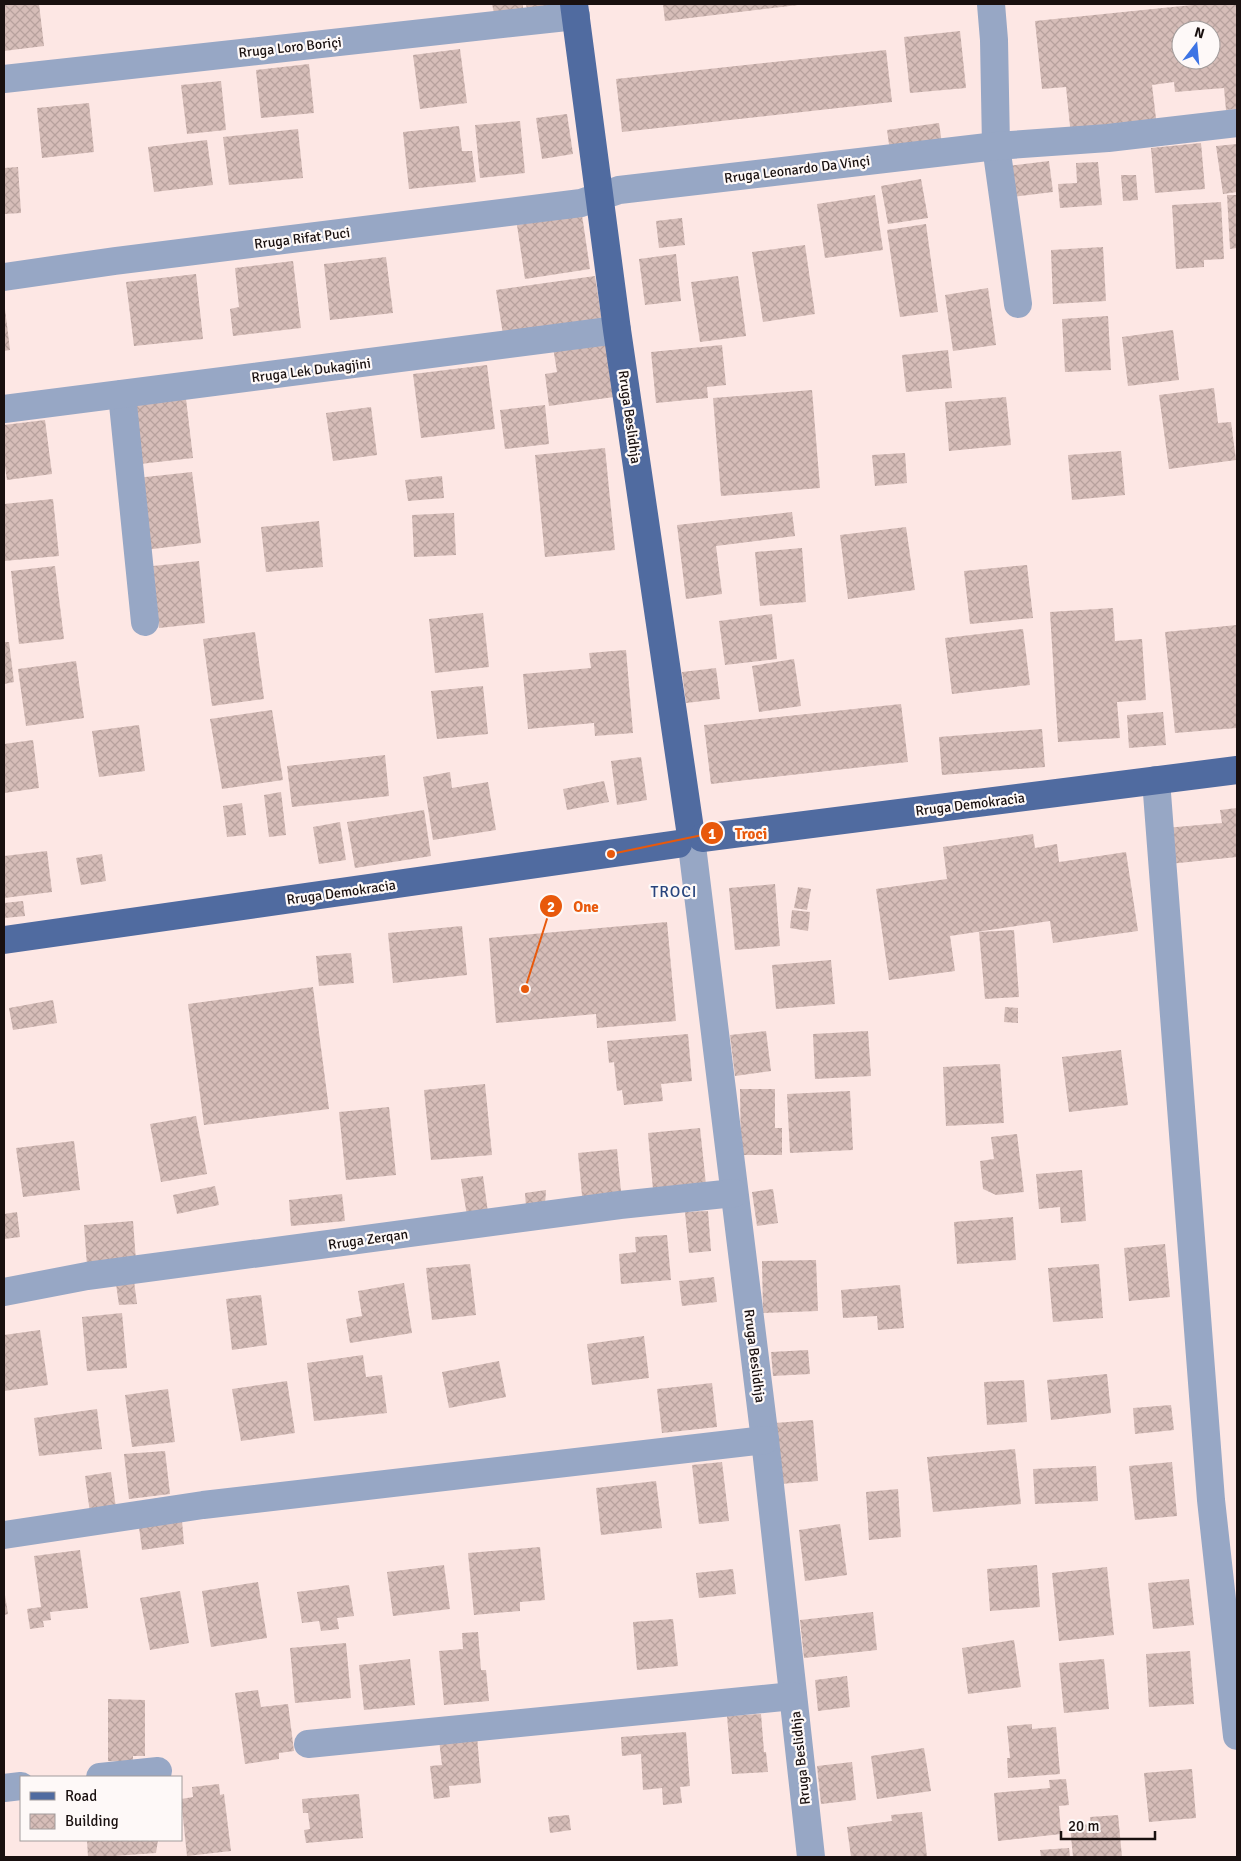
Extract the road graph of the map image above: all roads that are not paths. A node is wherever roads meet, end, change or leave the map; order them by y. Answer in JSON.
{"nodes":[{"id":1,"x":991,"y":4,"type":"edge"},
{"id":2,"x":575,"y":10,"type":"edge"},
{"id":3,"x":4,"y":79,"type":"edge"},
{"id":4,"x":1237,"y":123,"type":"edge"},
{"id":5,"x":996,"y":146,"type":"junction"},
{"id":6,"x":599,"y":197,"type":"junction"},
{"id":7,"x":4,"y":277,"type":"edge"},
{"id":8,"x":1018,"y":304,"type":"dead end"},
{"id":9,"x":618,"y":330,"type":"junction"},
{"id":10,"x":122,"y":394,"type":"junction"},
{"id":11,"x":4,"y":409,"type":"edge"},
{"id":12,"x":145,"y":622,"type":"dead end"},
{"id":13,"x":1237,"y":770,"type":"edge"},
{"id":14,"x":1156,"y":780,"type":"junction"},
{"id":15,"x":691,"y":841,"type":"junction"},
{"id":16,"x":4,"y":940,"type":"edge"},
{"id":17,"x":734,"y":1193,"type":"junction"},
{"id":18,"x":4,"y":1292,"type":"edge"},
{"id":19,"x":765,"y":1440,"type":"junction"},
{"id":20,"x":4,"y":1535,"type":"edge"},
{"id":21,"x":793,"y":1696,"type":"junction"},
{"id":22,"x":1237,"y":1736,"type":"edge"},
{"id":23,"x":308,"y":1744,"type":"dead end"},
{"id":24,"x":158,"y":1771,"type":"dead end"},
{"id":25,"x":110,"y":1776,"type":"edge"},
{"id":26,"x":20,"y":1786,"type":"edge"},
{"id":27,"x":4,"y":1788,"type":"edge"},
{"id":28,"x":811,"y":1857,"type":"edge"}],
"edges":[{"from":1,"to":5,"type":"street"},
{"from":2,"to":3,"type":"street","name":"Rruga Loro Boriçi"},
{"from":2,"to":6,"type":"main road","name":"Rruga Beslidhja"},
{"from":4,"to":5,"type":"street","name":"Rruga Leonardo Da Vinçi"},
{"from":5,"to":6,"type":"street","name":"Rruga Leonardo Da Vinçi"},
{"from":5,"to":8,"type":"street"},
{"from":6,"to":7,"type":"street","name":"Rruga Rifat Puci"},
{"from":6,"to":9,"type":"main road","name":"Rruga Beslidhja"},
{"from":9,"to":10,"type":"street","name":"Rruga Lek Dukagjini"},
{"from":9,"to":15,"type":"main road","name":"Rruga Beslidhja"},
{"from":10,"to":11,"type":"street","name":"Rruga Lek Dukagjini"},
{"from":10,"to":12,"type":"street"},
{"from":13,"to":14,"type":"main road","name":"Rruga Demokracia"},
{"from":14,"to":15,"type":"main road","name":"Rruga Demokracia"},
{"from":14,"to":22,"type":"street"},
{"from":15,"to":16,"type":"main road","name":"Rruga Demokracia"},
{"from":15,"to":17,"type":"street","name":"Rruga Beslidhja"},
{"from":17,"to":18,"type":"street","name":"Rruga Zerqan"},
{"from":17,"to":19,"type":"street","name":"Rruga Beslidhja"},
{"from":19,"to":20,"type":"street"},
{"from":19,"to":21,"type":"street","name":"Rruga Beslidhja"},
{"from":21,"to":23,"type":"street"},
{"from":21,"to":28,"type":"street","name":"Rruga Beslidhja"},
{"from":24,"to":25,"type":"street"},
{"from":26,"to":27,"type":"street"}]}
